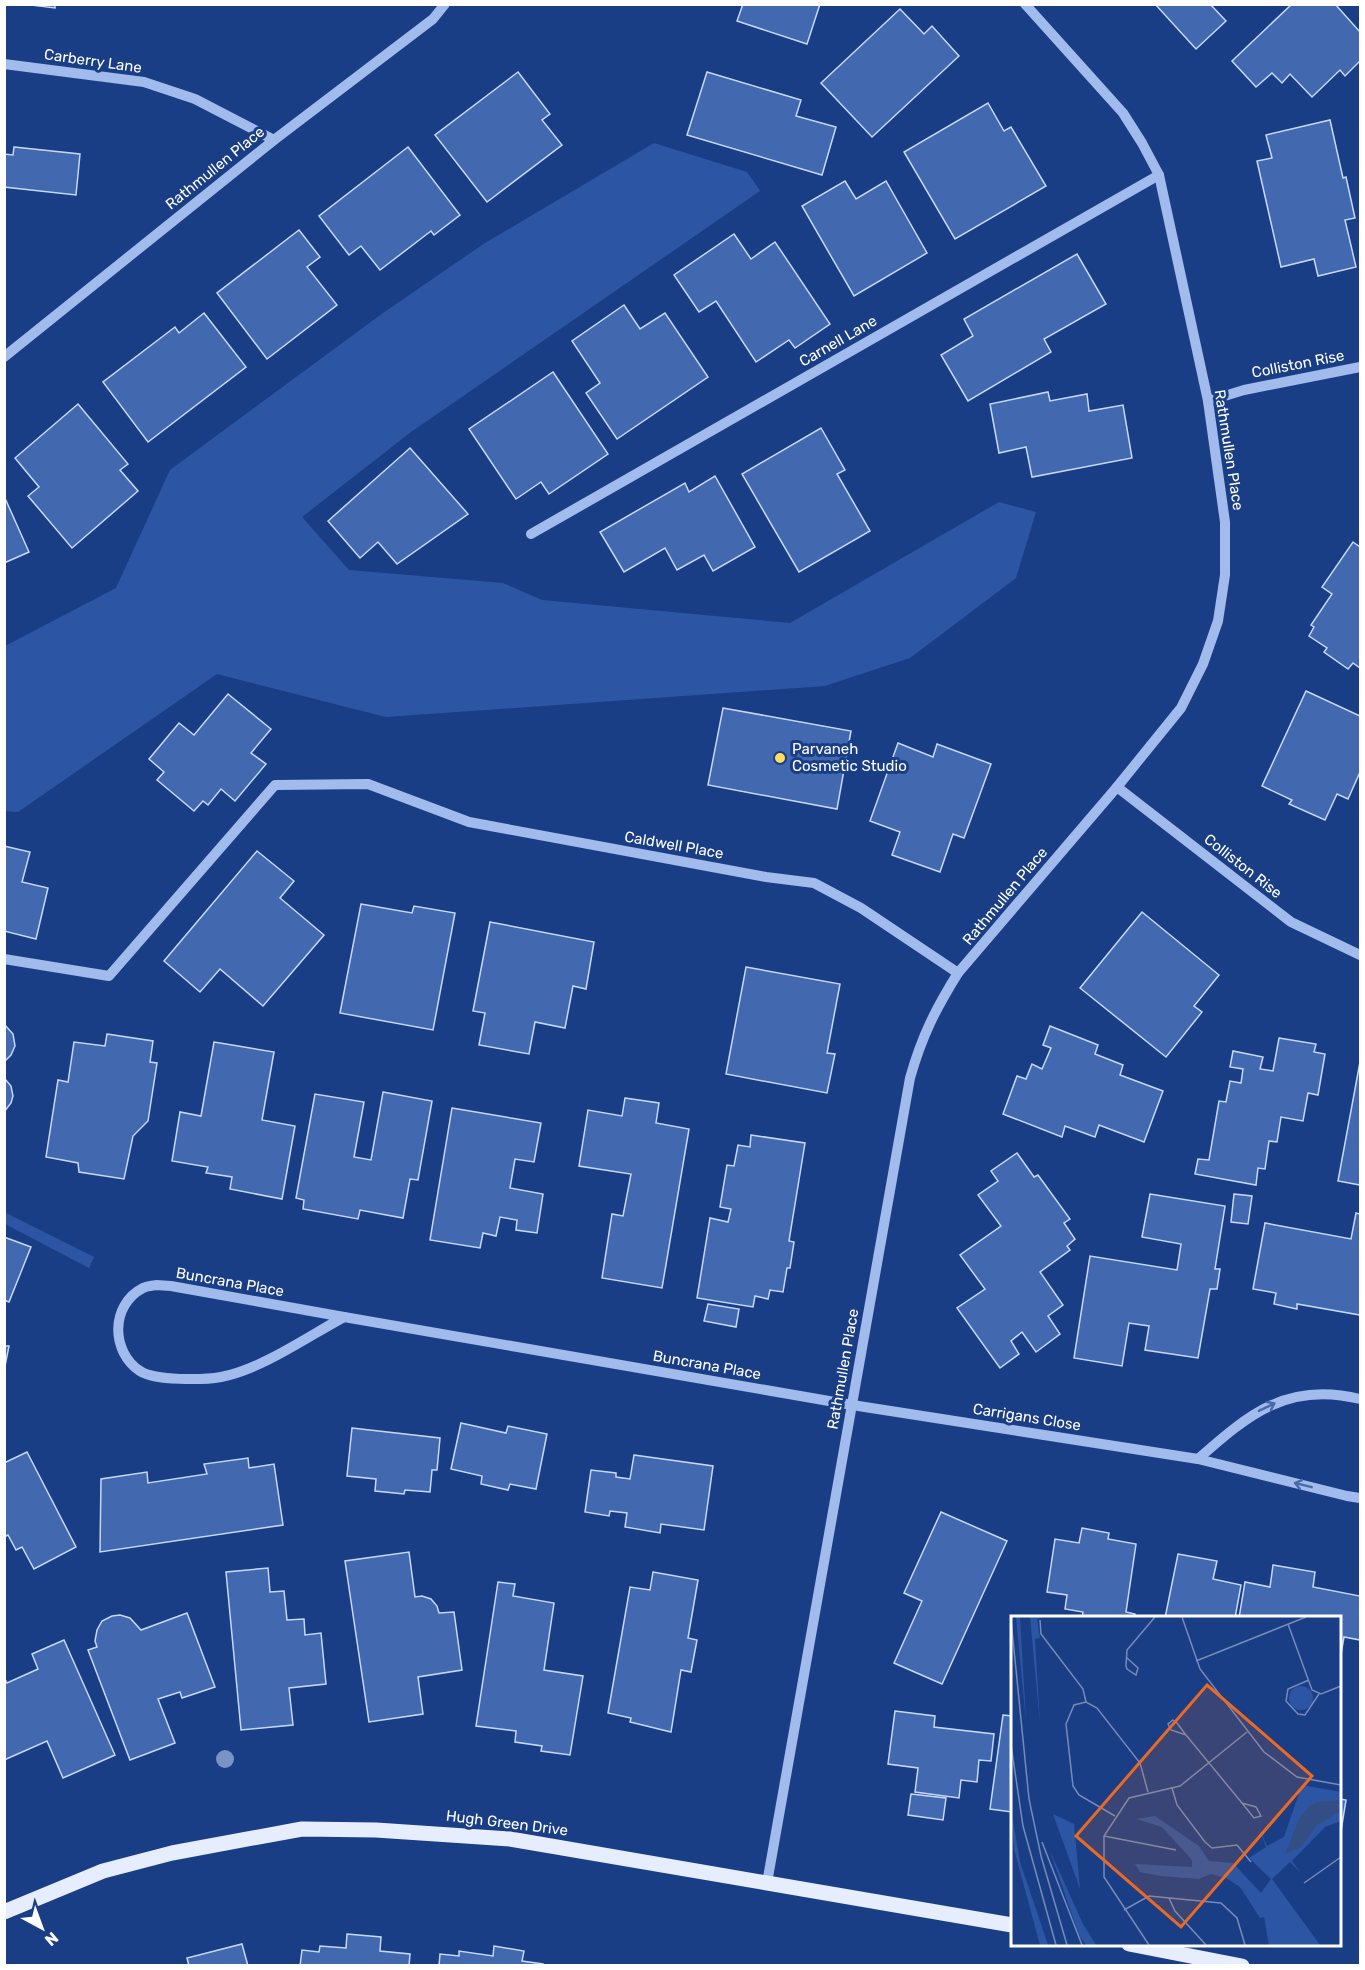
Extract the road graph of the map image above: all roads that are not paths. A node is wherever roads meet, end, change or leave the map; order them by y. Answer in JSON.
{"nodes":[{"id":1,"x":445,"y":4,"type":"edge"},
{"id":2,"x":1024,"y":4,"type":"edge"},
{"id":3,"x":4,"y":64,"type":"edge"},
{"id":4,"x":274,"y":140,"type":"junction"},
{"id":5,"x":1159,"y":175,"type":"junction"},
{"id":6,"x":4,"y":357,"type":"edge"},
{"id":7,"x":1360,"y":367,"type":"edge"},
{"id":8,"x":1208,"y":401,"type":"junction"},
{"id":9,"x":531,"y":534,"type":"dead end"},
{"id":10,"x":1117,"y":787,"type":"junction"},
{"id":11,"x":1360,"y":955,"type":"edge"},
{"id":12,"x":4,"y":958,"type":"edge"},
{"id":13,"x":958,"y":973,"type":"junction"},
{"id":14,"x":344,"y":1317,"type":"junction"},
{"id":15,"x":1360,"y":1399,"type":"edge"},
{"id":16,"x":852,"y":1405,"type":"junction"},
{"id":17,"x":1198,"y":1459,"type":"junction"},
{"id":18,"x":1360,"y":1498,"type":"edge"},
{"id":19,"x":767,"y":1883,"type":"junction"},
{"id":20,"x":4,"y":1912,"type":"edge"},
{"id":21,"x":1011,"y":1925,"type":"edge"},
{"id":22,"x":1140,"y":1946,"type":"edge"},
{"id":23,"x":1242,"y":1965,"type":"edge"}],
"edges":[{"from":1,"to":4,"type":"street","name":"Rathmullen Place"},
{"from":2,"to":5,"type":"street","name":"Rathmullen Place"},
{"from":3,"to":4,"type":"street","name":"Carberry Lane"},
{"from":4,"to":6,"type":"street","name":"Rathmullen Place"},
{"from":5,"to":8,"type":"street","name":"Rathmullen Place"},
{"from":5,"to":9,"type":"street","name":"Carnell Lane"},
{"from":7,"to":8,"type":"street","name":"Colliston Rise"},
{"from":8,"to":10,"type":"street","name":"Rathmullen Place"},
{"from":10,"to":11,"type":"street","name":"Colliston Rise"},
{"from":10,"to":13,"type":"street","name":"Rathmullen Place"},
{"from":12,"to":13,"type":"street","name":"Caldwell Place"},
{"from":13,"to":16,"type":"street","name":"Rathmullen Place"},
{"from":14,"to":14,"type":"street","name":"Buncrana Place"},
{"from":14,"to":16,"type":"street","name":"Buncrana Place"},
{"from":17,"to":15,"type":"street","one_way":true},
{"from":16,"to":17,"type":"street","name":"Carrigans Close"},
{"from":16,"to":19,"type":"street","name":"Rathmullen Place"},
{"from":18,"to":17,"type":"street","name":"Carrigans Close","one_way":true},
{"from":19,"to":20,"type":"main road","name":"Hugh Green Drive"},
{"from":19,"to":21,"type":"main road","name":"Hugh Green Drive"},
{"from":22,"to":23,"type":"main road"}]}
